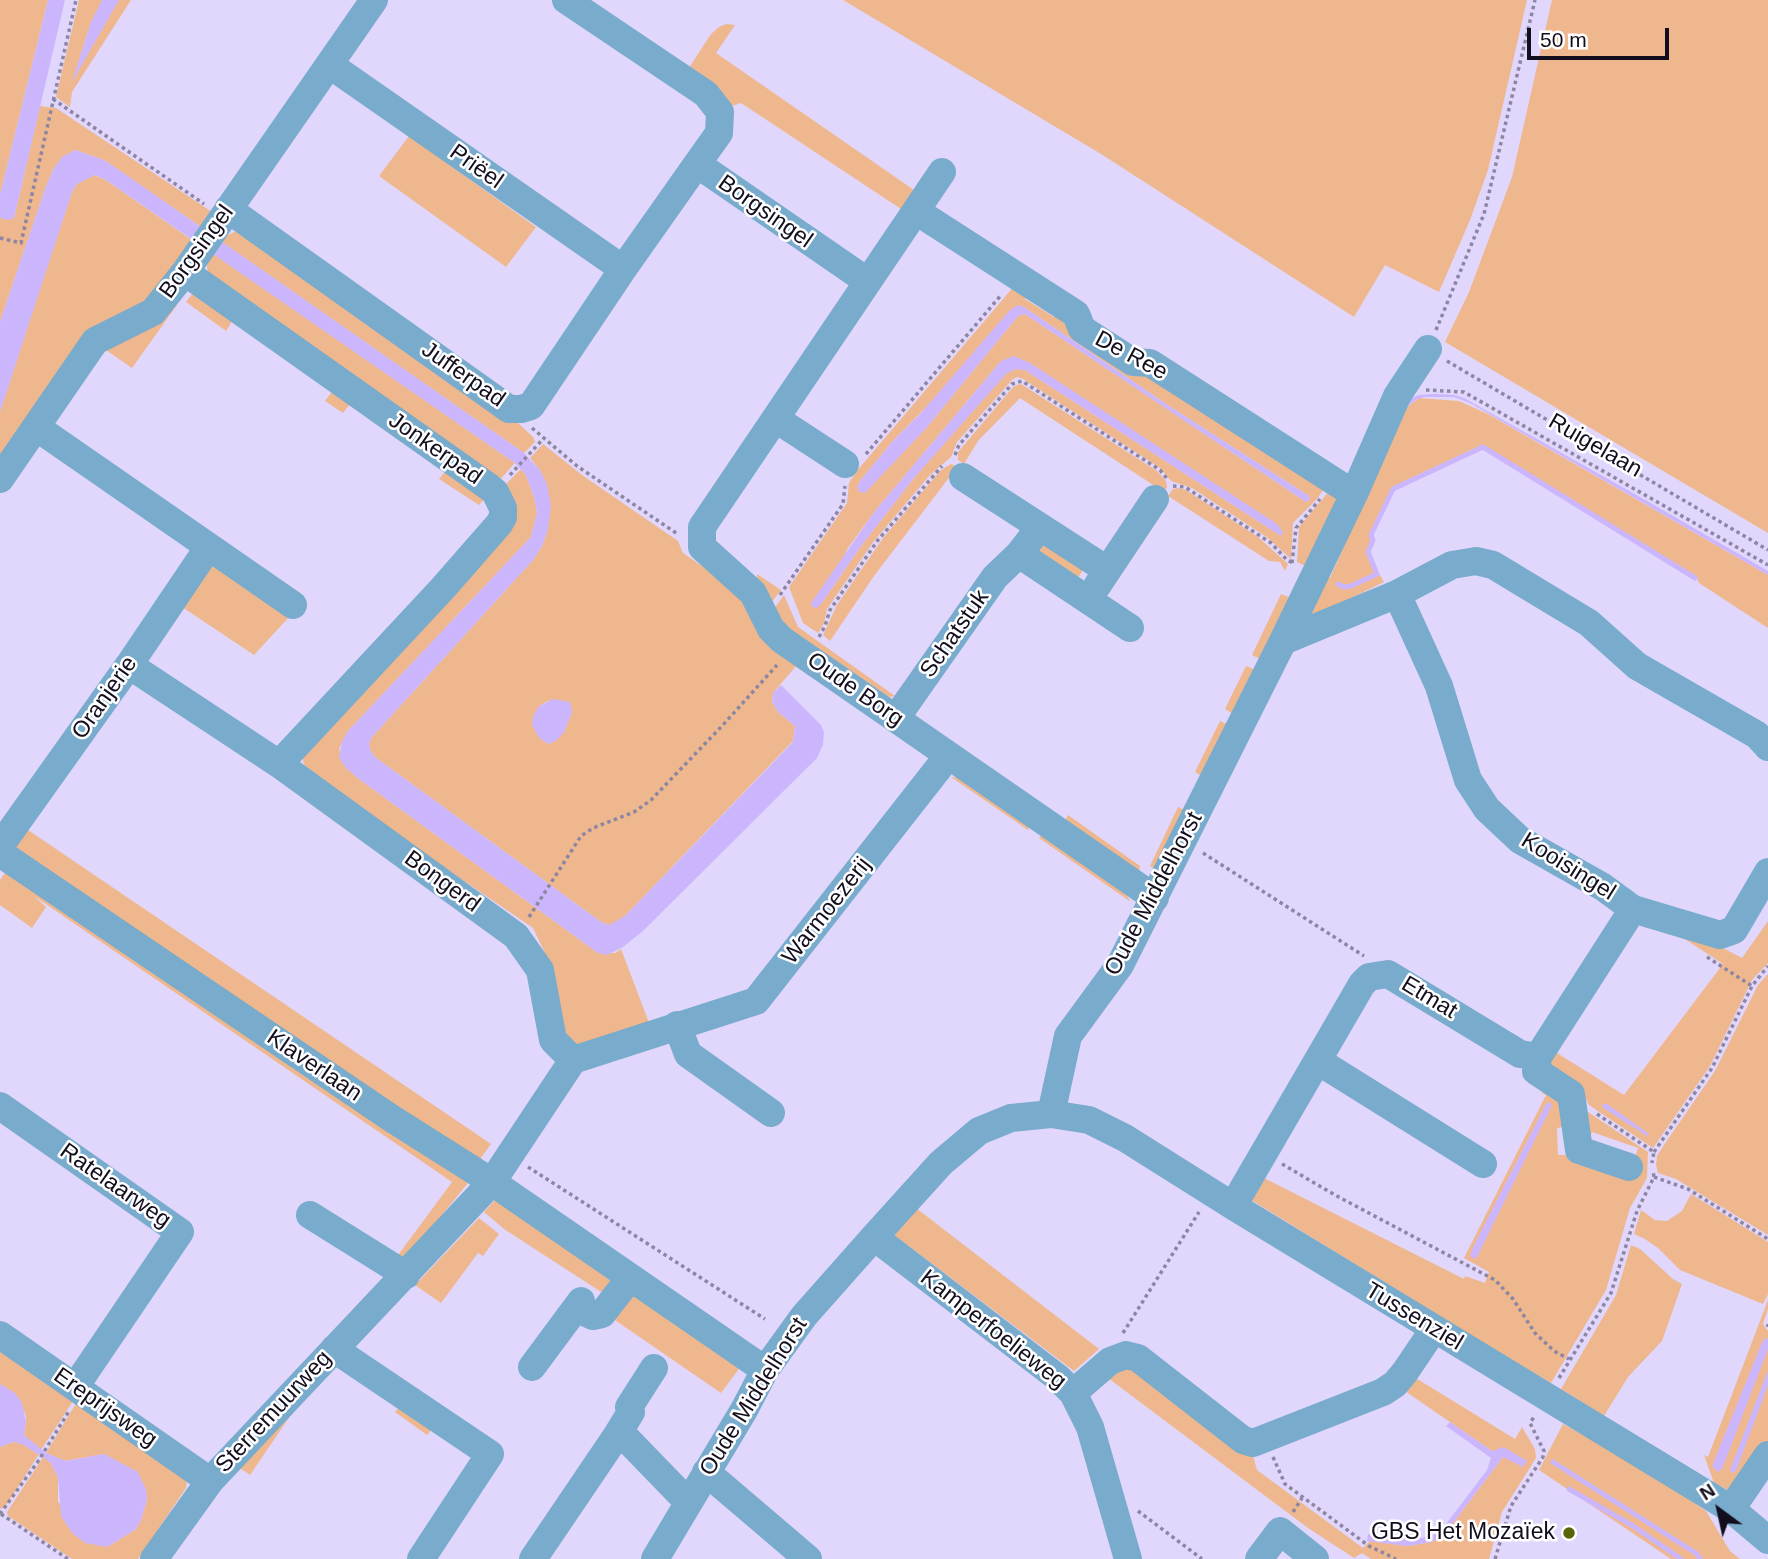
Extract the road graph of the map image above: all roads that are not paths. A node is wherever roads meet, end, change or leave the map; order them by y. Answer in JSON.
{"nodes":[{"id":1,"x":374,"y":0,"type":"edge"},
{"id":2,"x":566,"y":0,"type":"edge"},
{"id":3,"x":330,"y":65,"type":"junction"},
{"id":4,"x":697,"y":164,"type":"junction"},
{"id":5,"x":942,"y":172,"type":"dead end"},
{"id":6,"x":916,"y":212,"type":"junction"},
{"id":7,"x":222,"y":219,"type":"junction"},
{"id":8,"x":191,"y":262,"type":"junction"},
{"id":9,"x":623,"y":269,"type":"junction"},
{"id":10,"x":867,"y":281,"type":"junction"},
{"id":11,"x":1428,"y":349,"type":"road end"},
{"id":12,"x":776,"y":419,"type":"junction"},
{"id":13,"x":36,"y":427,"type":"junction"},
{"id":14,"x":851,"y":466,"type":"road end"},
{"id":15,"x":954,"y":467,"type":"road end"},
{"id":16,"x":0,"y":479,"type":"edge"},
{"id":17,"x":1344,"y":487,"type":"junction"},
{"id":18,"x":1155,"y":499,"type":"dead end"},
{"id":19,"x":1040,"y":527,"type":"junction"},
{"id":20,"x":208,"y":548,"type":"junction"},
{"id":21,"x":1019,"y":554,"type":"junction"},
{"id":22,"x":1107,"y":570,"type":"junction"},
{"id":23,"x":1396,"y":594,"type":"junction"},
{"id":24,"x":1088,"y":600,"type":"junction"},
{"id":25,"x":293,"y":606,"type":"dead end"},
{"id":26,"x":1130,"y":628,"type":"dead end"},
{"id":27,"x":1283,"y":641,"type":"junction"},
{"id":28,"x":129,"y":665,"type":"junction"},
{"id":29,"x":896,"y":718,"type":"junction"},
{"id":30,"x":1768,"y":747,"type":"edge"},
{"id":31,"x":948,"y":756,"type":"junction"},
{"id":32,"x":279,"y":764,"type":"junction"},
{"id":33,"x":0,"y":846,"type":"edge"},
{"id":34,"x":0,"y":853,"type":"edge"},
{"id":35,"x":1768,"y":872,"type":"edge"},
{"id":36,"x":1155,"y":898,"type":"junction"},
{"id":37,"x":1633,"y":909,"type":"junction"},
{"id":38,"x":677,"y":1025,"type":"junction"},
{"id":39,"x":1538,"y":1058,"type":"junction"},
{"id":40,"x":573,"y":1060,"type":"junction"},
{"id":41,"x":1318,"y":1061,"type":"junction"},
{"id":42,"x":0,"y":1106,"type":"edge"},
{"id":43,"x":771,"y":1113,"type":"dead end"},
{"id":44,"x":1051,"y":1114,"type":"junction"},
{"id":45,"x":1483,"y":1164,"type":"dead end"},
{"id":46,"x":1642,"y":1172,"type":"road end"},
{"id":47,"x":492,"y":1182,"type":"junction"},
{"id":48,"x":1223,"y":1200,"type":"junction"},
{"id":49,"x":310,"y":1215,"type":"dead end"},
{"id":50,"x":874,"y":1237,"type":"junction"},
{"id":51,"x":406,"y":1276,"type":"junction"},
{"id":52,"x":630,"y":1278,"type":"junction"},
{"id":53,"x":1434,"y":1329,"type":"junction"},
{"id":54,"x":0,"y":1335,"type":"edge"},
{"id":55,"x":334,"y":1349,"type":"junction"},
{"id":56,"x":532,"y":1367,"type":"dead end"},
{"id":57,"x":654,"y":1368,"type":"dead end"},
{"id":58,"x":765,"y":1370,"type":"junction"},
{"id":59,"x":78,"y":1389,"type":"junction"},
{"id":60,"x":1073,"y":1393,"type":"junction"},
{"id":61,"x":617,"y":1434,"type":"junction"},
{"id":62,"x":1768,"y":1455,"type":"edge"},
{"id":63,"x":706,"y":1472,"type":"junction"},
{"id":64,"x":210,"y":1481,"type":"junction"},
{"id":65,"x":688,"y":1502,"type":"junction"},
{"id":66,"x":1731,"y":1509,"type":"junction"},
{"id":67,"x":1768,"y":1540,"type":"edge"},
{"id":68,"x":154,"y":1559,"type":"edge"},
{"id":69,"x":421,"y":1559,"type":"edge"},
{"id":70,"x":534,"y":1559,"type":"edge"},
{"id":71,"x":654,"y":1559,"type":"edge"},
{"id":72,"x":808,"y":1559,"type":"edge"},
{"id":73,"x":1128,"y":1559,"type":"edge"},
{"id":74,"x":1259,"y":1559,"type":"edge"},
{"id":75,"x":1315,"y":1559,"type":"edge"}],
"edges":[{"from":1,"to":3,"type":"street","name":"Borgsingel"},
{"from":2,"to":4,"type":"street","name":"Borgsingel"},
{"from":3,"to":7,"type":"street","name":"Borgsingel"},
{"from":3,"to":9,"type":"street","name":"Priëel"},
{"from":4,"to":9,"type":"street","name":"Jufferpad"},
{"from":4,"to":10,"type":"street","name":"Borgsingel"},
{"from":5,"to":6,"type":"street"},
{"from":6,"to":10,"type":"street"},
{"from":6,"to":17,"type":"street","name":"De Ree"},
{"from":7,"to":8,"type":"street","name":"Borgsingel"},
{"from":7,"to":9,"type":"street","name":"Jufferpad"},
{"from":8,"to":13,"type":"street","name":"Borgsingel"},
{"from":8,"to":32,"type":"street","name":"Jonkerpad"},
{"from":10,"to":12,"type":"street"},
{"from":11,"to":17,"type":"street","name":"Oude Middelhorst"},
{"from":12,"to":14,"type":"street"},
{"from":12,"to":29,"type":"street","name":"Oude Borg"},
{"from":13,"to":16,"type":"street","name":"Borgsingel"},
{"from":13,"to":20,"type":"street"},
{"from":15,"to":19,"type":"street"},
{"from":17,"to":27,"type":"street","name":"Oude Middelhorst"},
{"from":18,"to":22,"type":"street"},
{"from":19,"to":21,"type":"street","name":"Schatstuk"},
{"from":19,"to":22,"type":"street"},
{"from":20,"to":25,"type":"street"},
{"from":20,"to":28,"type":"street","name":"Oranjerie"},
{"from":21,"to":24,"type":"street"},
{"from":21,"to":29,"type":"street","name":"Schatstuk"},
{"from":22,"to":24,"type":"street"},
{"from":23,"to":27,"type":"street"},
{"from":23,"to":30,"type":"street"},
{"from":23,"to":37,"type":"street","name":"Kooisingel"},
{"from":24,"to":26,"type":"street"},
{"from":27,"to":36,"type":"street","name":"Oude Middelhorst"},
{"from":28,"to":32,"type":"street","name":"Bongerd"},
{"from":28,"to":33,"type":"street","name":"Oranjerie"},
{"from":29,"to":31,"type":"street","name":"Oude Borg"},
{"from":31,"to":36,"type":"street","name":"Oude Borg"},
{"from":31,"to":38,"type":"street","name":"Warmoezerij"},
{"from":32,"to":40,"type":"street","name":"Bongerd"},
{"from":34,"to":47,"type":"street","name":"Klaverlaan"},
{"from":35,"to":37,"type":"street","name":"Kooisingel"},
{"from":36,"to":44,"type":"street","name":"Oude Middelhorst"},
{"from":37,"to":39,"type":"street"},
{"from":38,"to":40,"type":"street","name":"Warmoezerij"},
{"from":38,"to":43,"type":"street"},
{"from":39,"to":41,"type":"street","name":"Etmat"},
{"from":39,"to":46,"type":"street"},
{"from":40,"to":47,"type":"street"},
{"from":41,"to":45,"type":"street"},
{"from":41,"to":48,"type":"street","name":"Etmat"},
{"from":42,"to":59,"type":"street","name":"Ratelaarweg"},
{"from":44,"to":48,"type":"street","name":"Tussenziel"},
{"from":44,"to":50,"type":"street","name":"Oude Middelhorst"},
{"from":47,"to":51,"type":"street","name":"Sterremuurweg"},
{"from":47,"to":52,"type":"street","name":"Klaverlaan"},
{"from":48,"to":53,"type":"street","name":"Tussenziel"},
{"from":49,"to":51,"type":"street"},
{"from":50,"to":58,"type":"street","name":"Oude Middelhorst"},
{"from":50,"to":60,"type":"street","name":"Kamperfoelieweg"},
{"from":51,"to":55,"type":"street","name":"Sterremuurweg"},
{"from":52,"to":56,"type":"street"},
{"from":52,"to":58,"type":"street","name":"Klaverlaan"},
{"from":53,"to":60,"type":"street"},
{"from":53,"to":66,"type":"street","name":"Tussenziel"},
{"from":54,"to":59,"type":"street","name":"Ereprijsweg"},
{"from":55,"to":64,"type":"street","name":"Sterremuurweg"},
{"from":55,"to":69,"type":"street"},
{"from":57,"to":61,"type":"street"},
{"from":58,"to":63,"type":"street","name":"Oude Middelhorst"},
{"from":59,"to":64,"type":"street","name":"Ereprijsweg"},
{"from":60,"to":73,"type":"street","name":"Kamperfoelieweg"},
{"from":61,"to":65,"type":"street"},
{"from":61,"to":70,"type":"street"},
{"from":62,"to":66,"type":"street"},
{"from":63,"to":65,"type":"street","name":"Oude Middelhorst"},
{"from":63,"to":72,"type":"street"},
{"from":64,"to":68,"type":"street","name":"Sterremuurweg"},
{"from":65,"to":71,"type":"street","name":"Oude Middelhorst"},
{"from":66,"to":67,"type":"street","name":"Tussenziel"},
{"from":74,"to":75,"type":"street"}]}
